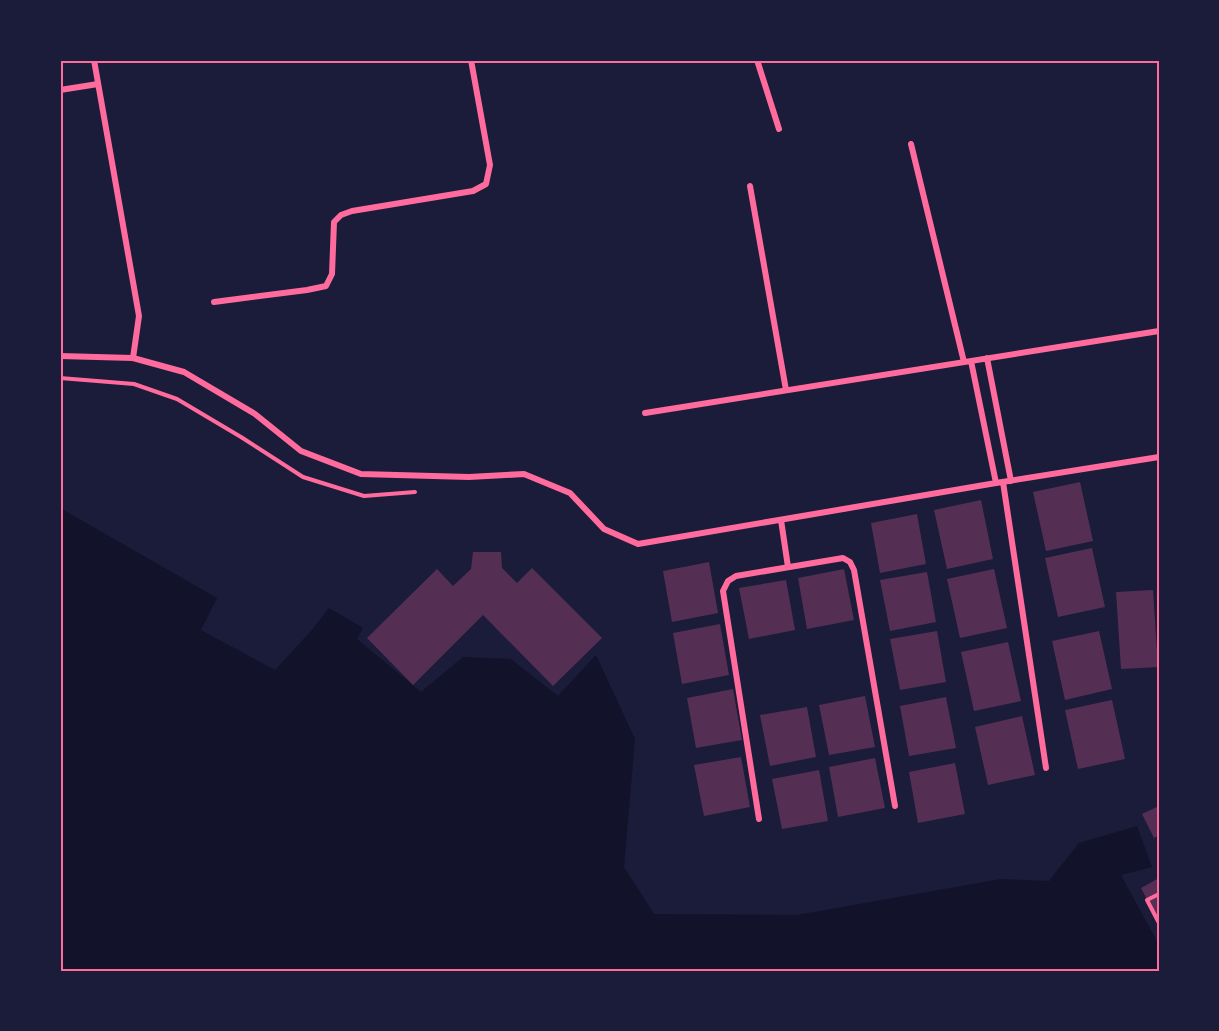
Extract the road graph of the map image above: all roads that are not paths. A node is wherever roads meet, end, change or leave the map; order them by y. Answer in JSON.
{"nodes":[{"id":1,"x":94,"y":60,"type":"edge"},
{"id":2,"x":471,"y":60,"type":"edge"},
{"id":3,"x":757,"y":60,"type":"edge"},
{"id":4,"x":98,"y":84,"type":"junction"},
{"id":5,"x":60,"y":90,"type":"edge"},
{"id":6,"x":779,"y":129,"type":"dead end"},
{"id":7,"x":911,"y":144,"type":"dead end"},
{"id":8,"x":750,"y":186,"type":"dead end"},
{"id":9,"x":214,"y":302,"type":"dead end"},
{"id":10,"x":1159,"y":331,"type":"edge"},
{"id":11,"x":60,"y":356,"type":"edge"},
{"id":12,"x":133,"y":358,"type":"junction"},
{"id":13,"x":987,"y":358,"type":"junction"},
{"id":14,"x":968,"y":362,"type":"junction"},
{"id":15,"x":786,"y":390,"type":"junction"},
{"id":16,"x":645,"y":413,"type":"dead end"},
{"id":17,"x":1159,"y":457,"type":"edge"},
{"id":18,"x":1011,"y":481,"type":"junction"},
{"id":19,"x":1000,"y":482,"type":"junction"},
{"id":20,"x":781,"y":520,"type":"junction"},
{"id":21,"x":788,"y":567,"type":"junction"},
{"id":22,"x":1046,"y":768,"type":"dead end"},
{"id":23,"x":894,"y":806,"type":"dead end"},
{"id":24,"x":759,"y":819,"type":"dead end"}],
"edges":[{"from":1,"to":4,"type":"street"},
{"from":2,"to":9,"type":"street"},
{"from":3,"to":6,"type":"street"},
{"from":4,"to":5,"type":"street"},
{"from":4,"to":12,"type":"street"},
{"from":7,"to":14,"type":"street"},
{"from":8,"to":15,"type":"street"},
{"from":10,"to":13,"type":"street"},
{"from":11,"to":12,"type":"street"},
{"from":12,"to":20,"type":"street"},
{"from":13,"to":14,"type":"street"},
{"from":13,"to":18,"type":"street"},
{"from":14,"to":15,"type":"street"},
{"from":14,"to":19,"type":"street"},
{"from":15,"to":16,"type":"street"},
{"from":17,"to":18,"type":"street"},
{"from":18,"to":19,"type":"street"},
{"from":19,"to":20,"type":"street"},
{"from":19,"to":22,"type":"street"},
{"from":20,"to":21,"type":"street"},
{"from":21,"to":23,"type":"street"},
{"from":21,"to":24,"type":"street"}]}
